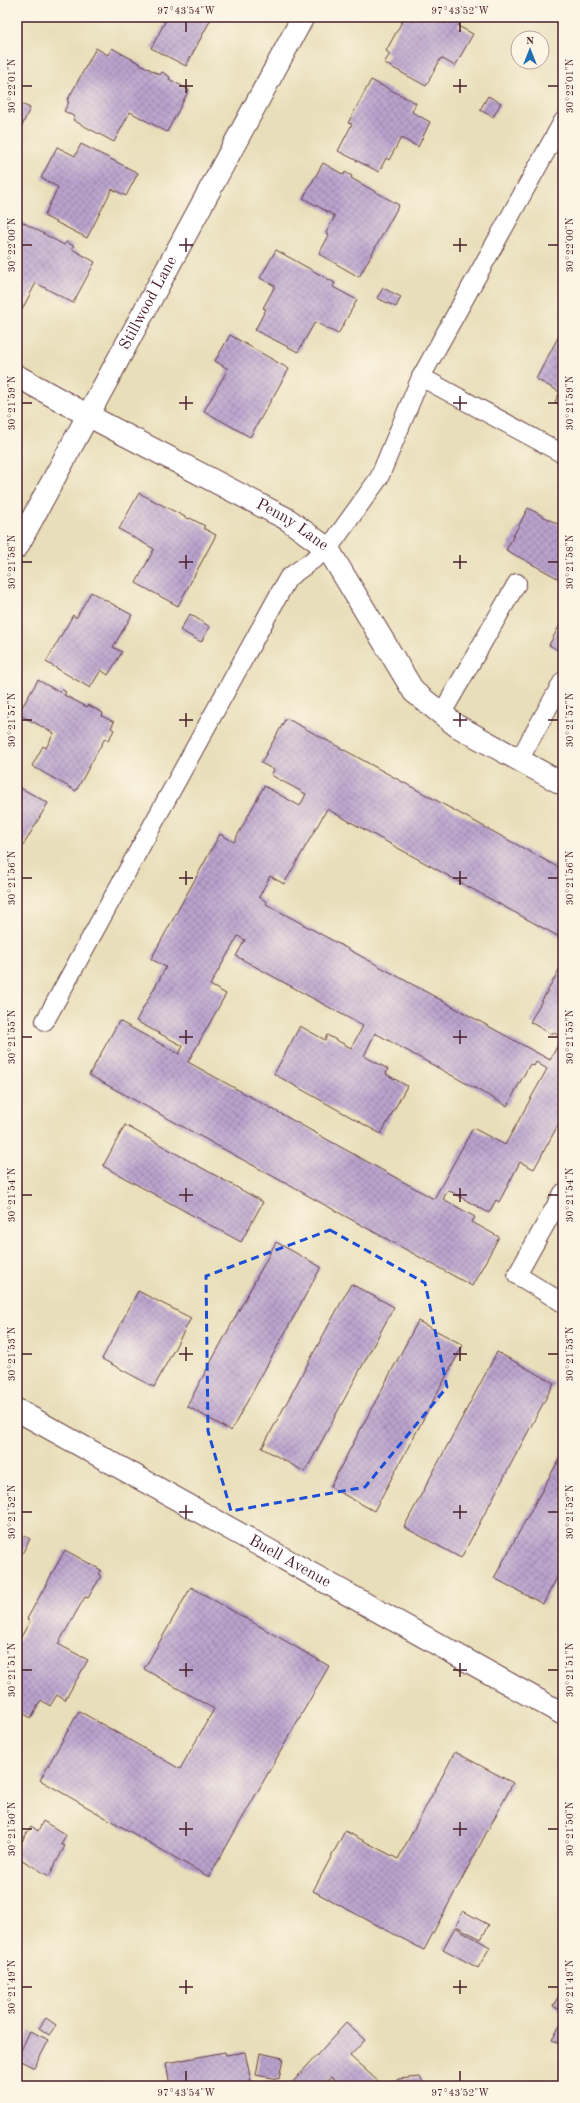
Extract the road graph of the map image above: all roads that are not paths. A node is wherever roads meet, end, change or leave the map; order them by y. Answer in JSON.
{"nodes":[{"id":1,"x":303,"y":17,"type":"edge"},
{"id":2,"x":563,"y":121,"type":"edge"},
{"id":3,"x":17,"y":376,"type":"edge"},
{"id":4,"x":422,"y":378,"type":"junction"},
{"id":5,"x":89,"y":416,"type":"junction"},
{"id":6,"x":563,"y":454,"type":"edge"},
{"id":7,"x":17,"y":547,"type":"edge"},
{"id":8,"x":328,"y":549,"type":"junction"},
{"id":9,"x":517,"y":583,"type":"dead end"},
{"id":10,"x":563,"y":682,"type":"edge"},
{"id":11,"x":442,"y":713,"type":"junction"},
{"id":12,"x":519,"y":760,"type":"junction"},
{"id":13,"x":563,"y":784,"type":"edge"},
{"id":14,"x":45,"y":1021,"type":"dead end"},
{"id":15,"x":563,"y":1193,"type":"edge"},
{"id":16,"x":563,"y":1303,"type":"edge"},
{"id":17,"x":17,"y":1410,"type":"edge"},
{"id":18,"x":563,"y":1714,"type":"edge"}],
"edges":[{"from":1,"to":5,"type":"street","name":"Stillwood Lane"},
{"from":2,"to":4,"type":"lane"},
{"from":3,"to":5,"type":"street","name":"Penny Lane"},
{"from":4,"to":6,"type":"lane"},
{"from":4,"to":8,"type":"lane"},
{"from":5,"to":7,"type":"street","name":"Stillwood Lane"},
{"from":5,"to":8,"type":"street","name":"Penny Lane"},
{"from":8,"to":11,"type":"street","name":"Penny Lane"},
{"from":8,"to":14,"type":"lane"},
{"from":9,"to":11,"type":"lane"},
{"from":10,"to":12,"type":"lane"},
{"from":11,"to":12,"type":"street","name":"Penny Lane"},
{"from":12,"to":13,"type":"street","name":"Penny Lane"},
{"from":15,"to":16,"type":"lane"},
{"from":17,"to":18,"type":"street","name":"Buell Avenue"}]}
